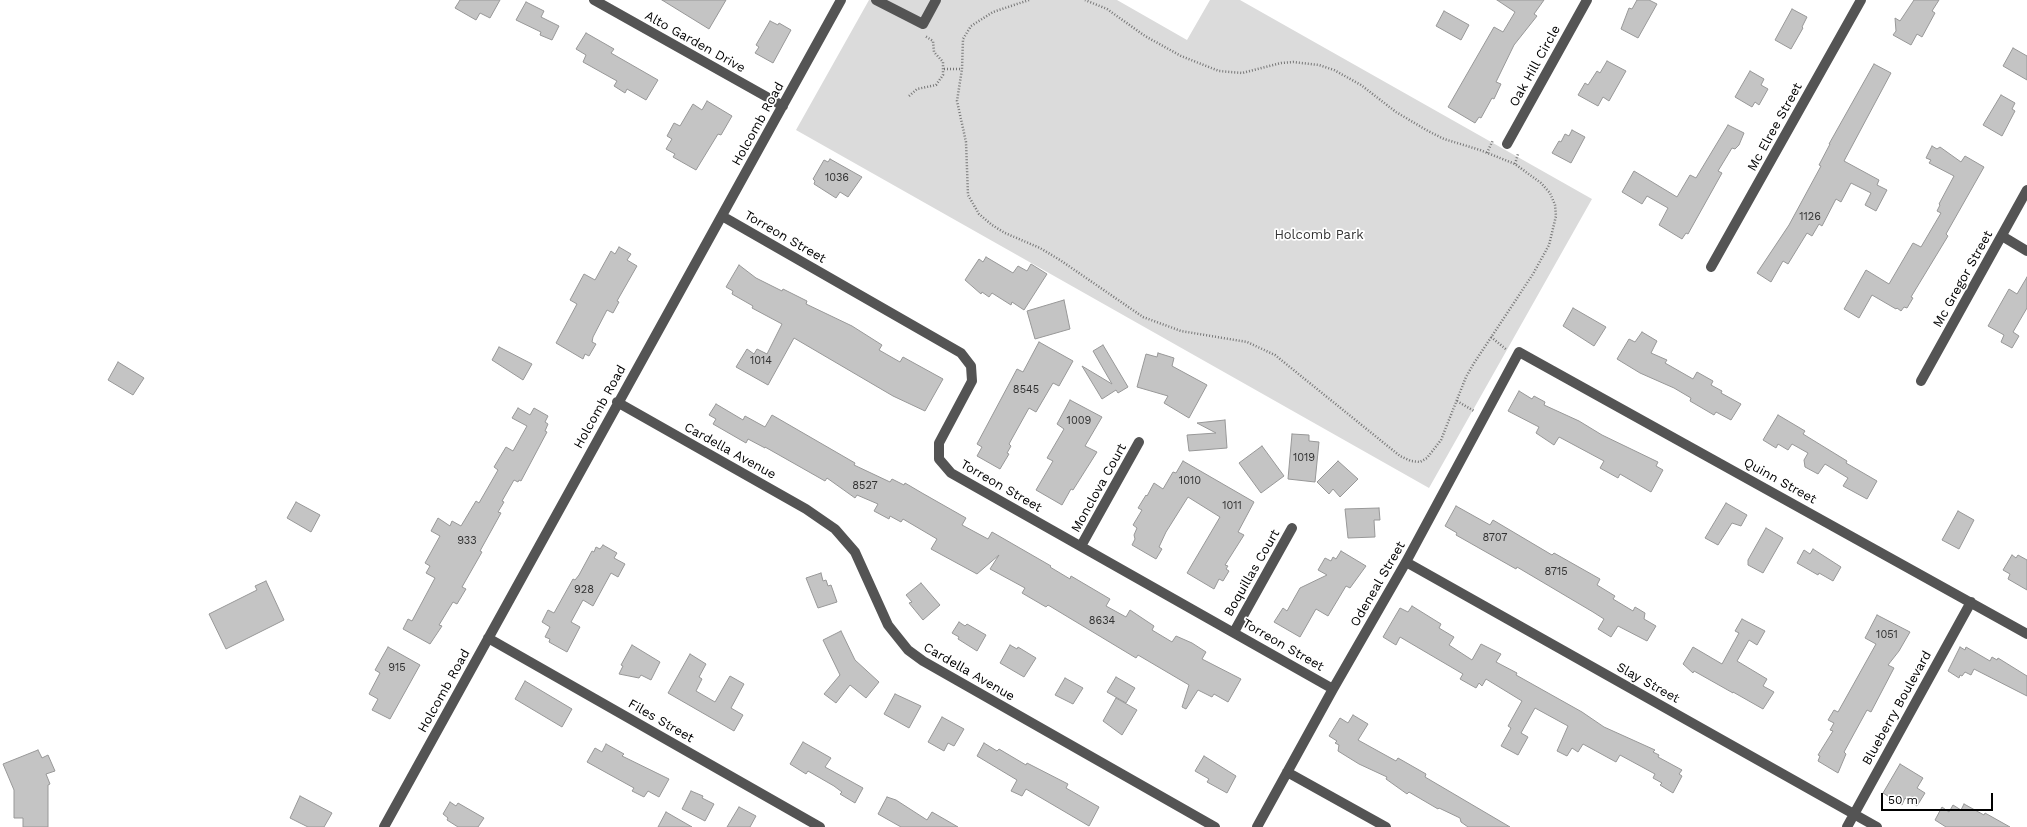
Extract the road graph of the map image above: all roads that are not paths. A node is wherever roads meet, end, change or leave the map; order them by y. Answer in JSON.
{"nodes":[{"id":1,"x":594,"y":0,"type":"edge"},
{"id":2,"x":841,"y":0,"type":"edge"},
{"id":3,"x":936,"y":0,"type":"edge"},
{"id":4,"x":1587,"y":0,"type":"edge"},
{"id":5,"x":1861,"y":0,"type":"edge"},
{"id":6,"x":883,"y":2,"type":"edge"},
{"id":7,"x":783,"y":106,"type":"junction"},
{"id":8,"x":1507,"y":144,"type":"dead end"},
{"id":9,"x":2027,"y":190,"type":"edge"},
{"id":10,"x":722,"y":216,"type":"junction"},
{"id":11,"x":2002,"y":236,"type":"junction"},
{"id":12,"x":2027,"y":251,"type":"edge"},
{"id":13,"x":1712,"y":267,"type":"dead end"},
{"id":14,"x":1517,"y":354,"type":"joint"},
{"id":15,"x":1921,"y":381,"type":"dead end"},
{"id":16,"x":617,"y":402,"type":"junction"},
{"id":17,"x":1139,"y":442,"type":"dead end"},
{"id":18,"x":1292,"y":528,"type":"dead end"},
{"id":19,"x":1081,"y":546,"type":"junction"},
{"id":20,"x":1406,"y":562,"type":"junction"},
{"id":21,"x":1971,"y":602,"type":"junction"},
{"id":22,"x":1234,"y":632,"type":"junction"},
{"id":23,"x":2027,"y":634,"type":"edge"},
{"id":24,"x":488,"y":638,"type":"junction"},
{"id":25,"x":1333,"y":689,"type":"junction"},
{"id":26,"x":1287,"y":772,"type":"junction"},
{"id":27,"x":1854,"y":814,"type":"junction"},
{"id":28,"x":384,"y":827,"type":"edge"},
{"id":29,"x":820,"y":827,"type":"edge"},
{"id":30,"x":1215,"y":827,"type":"edge"},
{"id":31,"x":1257,"y":827,"type":"edge"},
{"id":32,"x":1386,"y":827,"type":"edge"},
{"id":33,"x":1846,"y":827,"type":"edge"},
{"id":34,"x":1877,"y":827,"type":"edge"}],
"edges":[{"from":1,"to":7,"type":"street","name":"Alto Garden Drive"},
{"from":2,"to":7,"type":"street","name":"Holcomb Road"},
{"from":3,"to":6,"type":"street"},
{"from":4,"to":8,"type":"street","name":"Oak Hill Circle"},
{"from":5,"to":13,"type":"street","name":"Mc Elree Street"},
{"from":7,"to":10,"type":"street","name":"Holcomb Road"},
{"from":9,"to":11,"type":"street","name":"Mc Gregor Street"},
{"from":10,"to":16,"type":"street","name":"Holcomb Road"},
{"from":10,"to":19,"type":"street","name":"Torreon Street"},
{"from":11,"to":12,"type":"street"},
{"from":11,"to":15,"type":"street","name":"Mc Gregor Street"},
{"from":14,"to":20,"type":"street","name":"Odeneal Street"},
{"from":14,"to":21,"type":"street","name":"Quinn Street"},
{"from":16,"to":24,"type":"street","name":"Holcomb Road"},
{"from":16,"to":30,"type":"street","name":"Cardella Avenue"},
{"from":17,"to":19,"type":"street","name":"Monclova Court"},
{"from":18,"to":22,"type":"street","name":"Boquillas Court"},
{"from":19,"to":22,"type":"street","name":"Torreon Street"},
{"from":20,"to":25,"type":"street","name":"Odeneal Street"},
{"from":20,"to":27,"type":"street","name":"Slay Street"},
{"from":21,"to":23,"type":"street","name":"Quinn Street"},
{"from":21,"to":27,"type":"street","name":"Blueberry Boulevard"},
{"from":22,"to":25,"type":"street","name":"Torreon Street"},
{"from":24,"to":28,"type":"street","name":"Holcomb Road"},
{"from":24,"to":29,"type":"street","name":"Files Street"},
{"from":25,"to":26,"type":"street","name":"Odeneal Street"},
{"from":26,"to":31,"type":"street","name":"Odeneal Street"},
{"from":26,"to":32,"type":"street"},
{"from":27,"to":33,"type":"street","name":"Blueberry Boulevard"},
{"from":27,"to":34,"type":"street","name":"Slay Street"}]}
